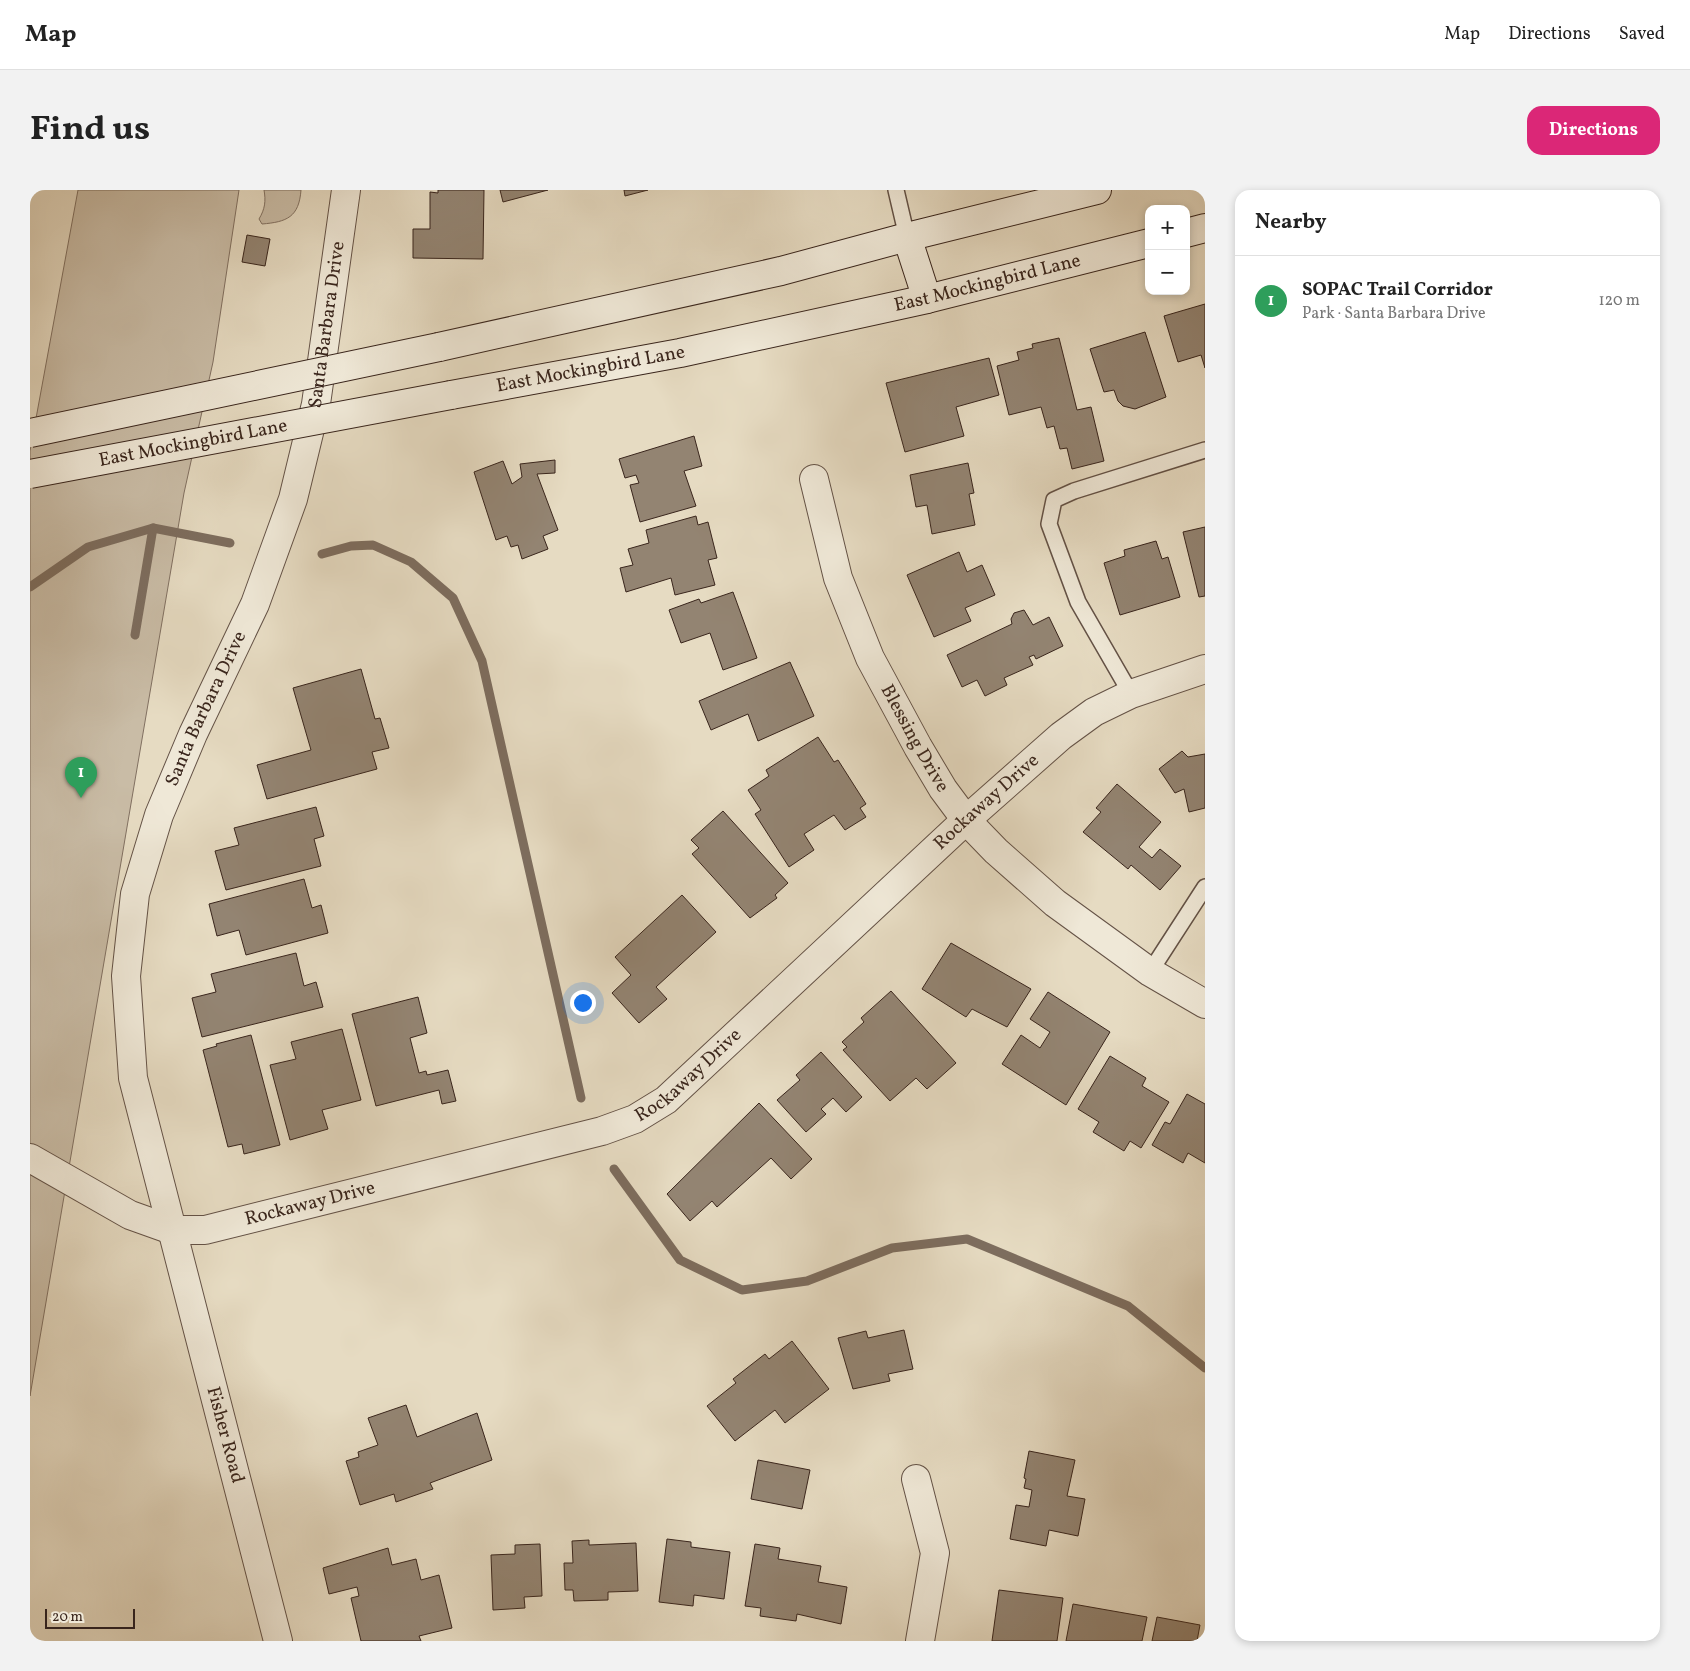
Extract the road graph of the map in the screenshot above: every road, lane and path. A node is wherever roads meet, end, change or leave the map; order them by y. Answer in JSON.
{"nodes":[{"id":1,"x":346,"y":190,"type":"edge"},
{"id":2,"x":896,"y":190,"type":"edge"},
{"id":3,"x":1097,"y":190,"type":"edge"},
{"id":4,"x":1205,"y":228,"type":"edge"},
{"id":5,"x":1190,"y":232,"type":"edge"},
{"id":6,"x":907,"y":237,"type":"junction"},
{"id":7,"x":1145,"y":244,"type":"edge"},
{"id":8,"x":927,"y":299,"type":"junction"},
{"id":9,"x":30,"y":433,"type":"edge"},
{"id":10,"x":1205,"y":450,"type":"edge"},
{"id":11,"x":30,"y":474,"type":"edge"},
{"id":12,"x":814,"y":479,"type":"dead end"},
{"id":13,"x":1205,"y":669,"type":"edge"},
{"id":14,"x":1131,"y":694,"type":"junction"},
{"id":15,"x":966,"y":820,"type":"junction"},
{"id":16,"x":1205,"y":887,"type":"edge"},
{"id":17,"x":1150,"y":972,"type":"junction"},
{"id":18,"x":1205,"y":1004,"type":"edge"},
{"id":19,"x":30,"y":1158,"type":"edge"},
{"id":20,"x":172,"y":1230,"type":"junction"},
{"id":21,"x":916,"y":1479,"type":"dead end"},
{"id":22,"x":278,"y":1641,"type":"edge"},
{"id":23,"x":920,"y":1641,"type":"edge"}],
"edges":[{"from":1,"to":20,"type":"street","name":"Santa Barbara Drive"},
{"from":2,"to":6,"type":"lane"},
{"from":3,"to":6,"type":"street"},
{"from":4,"to":5,"type":"street"},
{"from":6,"to":8,"type":"street"},
{"from":6,"to":9,"type":"street","bridge":true},
{"from":7,"to":8,"type":"street","name":"East Mockingbird Lane"},
{"from":8,"to":11,"type":"street","name":"East Mockingbird Lane","bridge":true},
{"from":10,"to":14,"type":"lane"},
{"from":12,"to":15,"type":"street","name":"Blessing Drive"},
{"from":13,"to":14,"type":"street","name":"Rockaway Drive"},
{"from":14,"to":15,"type":"street","name":"Rockaway Drive"},
{"from":15,"to":17,"type":"street","name":"Blessing Drive"},
{"from":15,"to":20,"type":"street","name":"Rockaway Drive"},
{"from":16,"to":17,"type":"lane"},
{"from":17,"to":18,"type":"street","name":"Blessing Drive"},
{"from":19,"to":20,"type":"street","name":"Rockaway Drive"},
{"from":20,"to":22,"type":"street","name":"Fisher Road"},
{"from":21,"to":23,"type":"street"}]}
